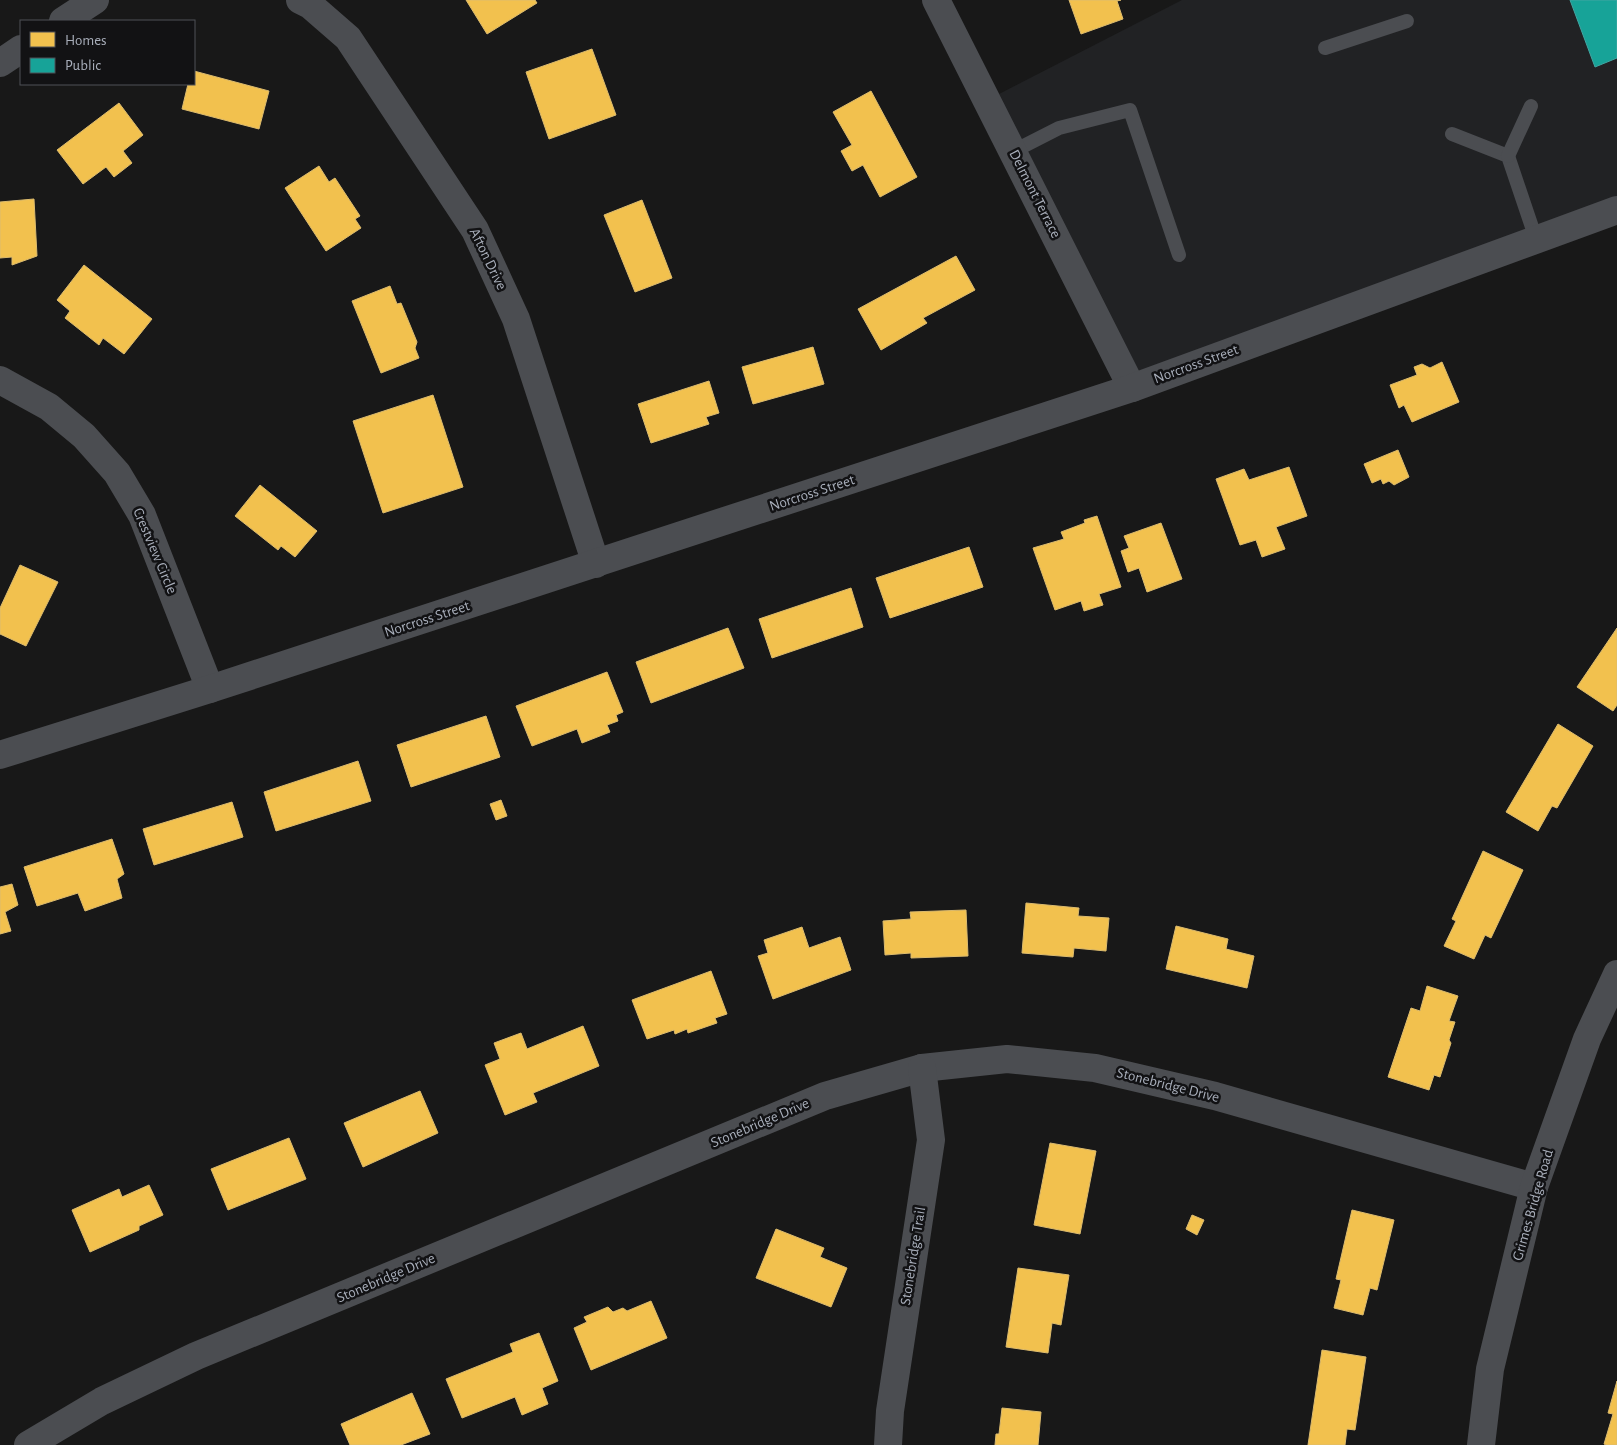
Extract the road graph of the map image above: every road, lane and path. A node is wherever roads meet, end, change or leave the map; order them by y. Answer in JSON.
{"nodes":[{"id":1,"x":96,"y":0,"type":"edge"},
{"id":2,"x":300,"y":0,"type":"edge"},
{"id":3,"x":936,"y":0,"type":"edge"},
{"id":4,"x":65,"y":20,"type":"edge"},
{"id":5,"x":1407,"y":21,"type":"dead end"},
{"id":6,"x":1325,"y":48,"type":"dead end"},
{"id":7,"x":20,"y":50,"type":"edge"},
{"id":8,"x":0,"y":63,"type":"edge"},
{"id":9,"x":1531,"y":106,"type":"dead end"},
{"id":10,"x":1452,"y":134,"type":"dead end"},
{"id":11,"x":1014,"y":151,"type":"junction"},
{"id":12,"x":1508,"y":156,"type":"junction"},
{"id":13,"x":1617,"y":210,"type":"edge"},
{"id":14,"x":1536,"y":239,"type":"junction"},
{"id":15,"x":1180,"y":255,"type":"dead end"},
{"id":16,"x":0,"y":380,"type":"edge"},
{"id":17,"x":1132,"y":388,"type":"junction"},
{"id":18,"x":596,"y":564,"type":"junction"},
{"id":19,"x":210,"y":689,"type":"junction"},
{"id":20,"x":0,"y":755,"type":"edge"},
{"id":21,"x":1617,"y":974,"type":"edge"},
{"id":22,"x":922,"y":1068,"type":"junction"},
{"id":23,"x":1534,"y":1187,"type":"junction"},
{"id":24,"x":28,"y":1445,"type":"edge"},
{"id":25,"x":888,"y":1445,"type":"edge"},
{"id":26,"x":1481,"y":1445,"type":"edge"}],
"edges":[{"from":1,"to":4,"type":"street"},
{"from":2,"to":18,"type":"street","name":"Afton Drive"},
{"from":3,"to":11,"type":"street","name":"Delmont Terrace"},
{"from":5,"to":6,"type":"lane"},
{"from":7,"to":8,"type":"street"},
{"from":9,"to":12,"type":"lane"},
{"from":10,"to":12,"type":"lane"},
{"from":11,"to":15,"type":"lane"},
{"from":11,"to":17,"type":"street","name":"Delmont Terrace"},
{"from":12,"to":14,"type":"lane"},
{"from":13,"to":14,"type":"street","name":"Norcross Street"},
{"from":14,"to":17,"type":"street","name":"Norcross Street"},
{"from":16,"to":19,"type":"street","name":"Crestview Circle"},
{"from":17,"to":18,"type":"street","name":"Norcross Street"},
{"from":18,"to":19,"type":"street","name":"Norcross Street"},
{"from":19,"to":20,"type":"street","name":"Norcross Street"},
{"from":21,"to":23,"type":"street","name":"Grimes Bridge Road"},
{"from":22,"to":23,"type":"street","name":"Stonebridge Drive"},
{"from":22,"to":24,"type":"street","name":"Stonebridge Drive"},
{"from":22,"to":25,"type":"street","name":"Stonebridge Trail"},
{"from":23,"to":26,"type":"street","name":"Grimes Bridge Road"}]}
